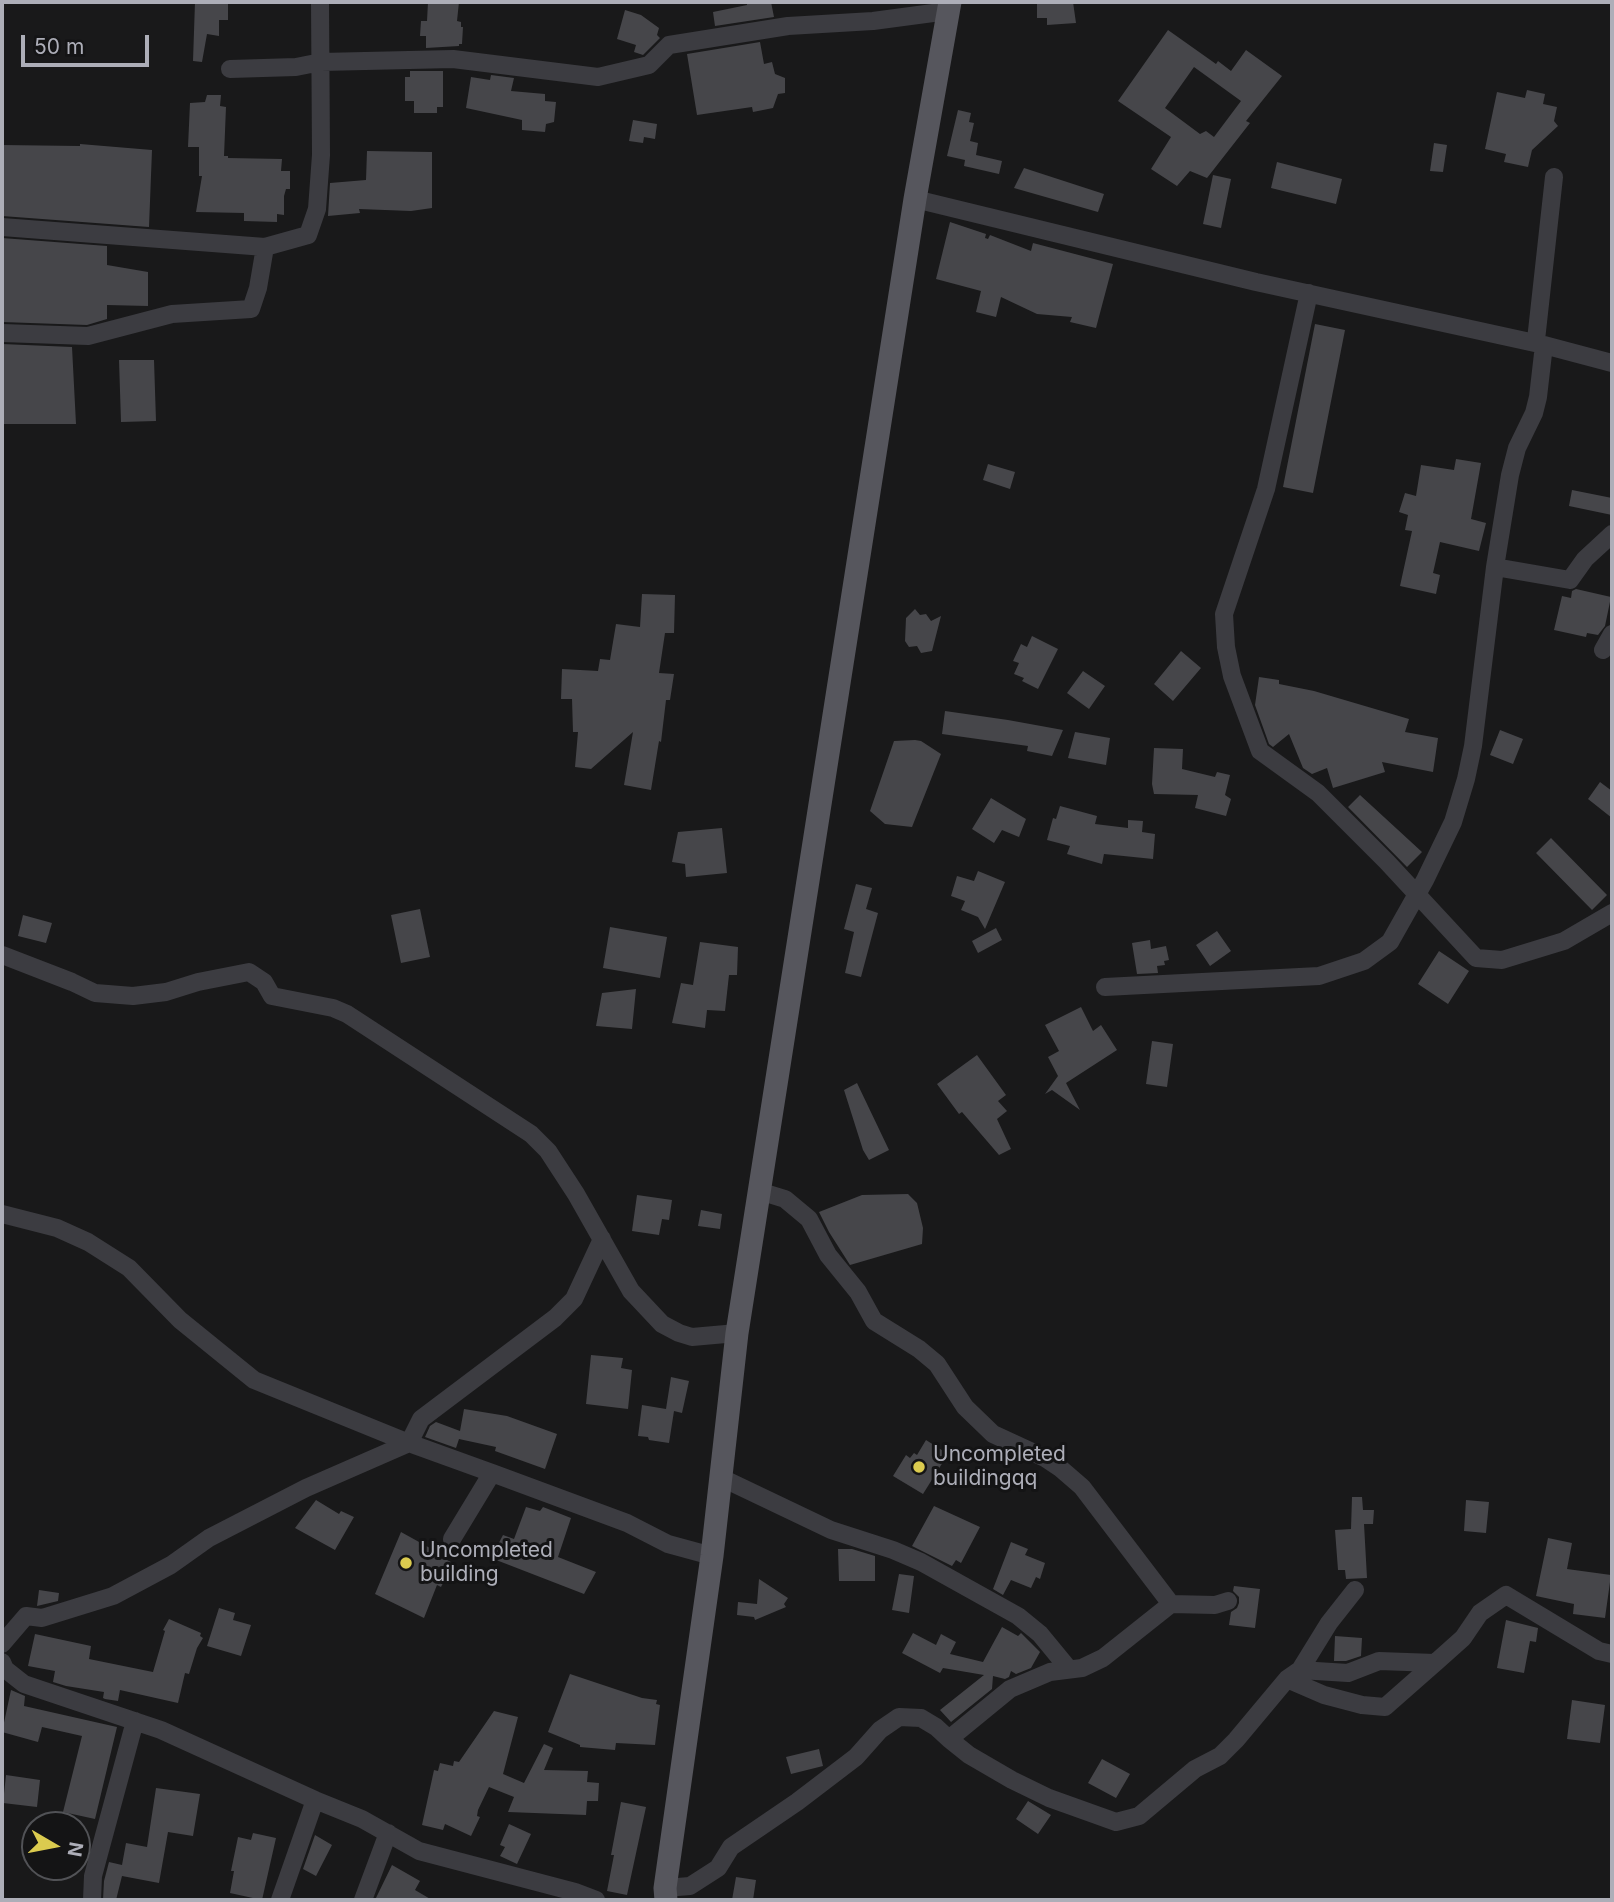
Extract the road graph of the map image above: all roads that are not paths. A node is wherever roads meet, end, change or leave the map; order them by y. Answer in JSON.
{"nodes":[{"id":1,"x":320,"y":2,"type":"edge"},
{"id":2,"x":949,"y":7,"type":"edge"},
{"id":3,"x":321,"y":62,"type":"junction"},
{"id":4,"x":230,"y":69,"type":"dead end"},
{"id":5,"x":1554,"y":177,"type":"dead end"},
{"id":6,"x":915,"y":199,"type":"junction"},
{"id":7,"x":2,"y":227,"type":"edge"},
{"id":8,"x":265,"y":247,"type":"junction"},
{"id":9,"x":1309,"y":293,"type":"junction"},
{"id":10,"x":2,"y":333,"type":"edge"},
{"id":11,"x":1537,"y":344,"type":"junction"},
{"id":12,"x":1612,"y":363,"type":"edge"},
{"id":13,"x":1612,"y":534,"type":"edge"},
{"id":14,"x":1495,"y":567,"type":"junction"},
{"id":15,"x":1416,"y":895,"type":"junction"},
{"id":16,"x":1612,"y":913,"type":"edge"},
{"id":17,"x":2,"y":955,"type":"edge"},
{"id":18,"x":1105,"y":987,"type":"dead end"},
{"id":19,"x":759,"y":1191,"type":"junction"},
{"id":20,"x":2,"y":1214,"type":"edge"},
{"id":21,"x":602,"y":1238,"type":"junction"},
{"id":22,"x":737,"y":1333,"type":"junction"},
{"id":23,"x":409,"y":1443,"type":"junction"},
{"id":24,"x":492,"y":1473,"type":"junction"},
{"id":25,"x":722,"y":1478,"type":"junction"},
{"id":26,"x":452,"y":1539,"type":"dead end"},
{"id":27,"x":712,"y":1556,"type":"junction"},
{"id":28,"x":1355,"y":1590,"type":"dead end"},
{"id":29,"x":1228,"y":1601,"type":"dead end"},
{"id":30,"x":1171,"y":1604,"type":"junction"},
{"id":31,"x":2,"y":1644,"type":"edge"},
{"id":32,"x":1612,"y":1654,"type":"edge"},
{"id":33,"x":2,"y":1662,"type":"edge"},
{"id":34,"x":1435,"y":1663,"type":"junction"},
{"id":35,"x":1068,"y":1668,"type":"junction"},
{"id":36,"x":1294,"y":1675,"type":"junction"},
{"id":37,"x":135,"y":1721,"type":"junction"},
{"id":38,"x":949,"y":1739,"type":"junction"},
{"id":39,"x":315,"y":1800,"type":"junction"},
{"id":40,"x":388,"y":1833,"type":"junction"},
{"id":41,"x":666,"y":1894,"type":"edge"},
{"id":42,"x":92,"y":1900,"type":"edge"},
{"id":43,"x":280,"y":1900,"type":"edge"},
{"id":44,"x":363,"y":1900,"type":"edge"},
{"id":45,"x":596,"y":1900,"type":"edge"}],
"edges":[{"from":1,"to":3,"type":"street"},
{"from":2,"to":3,"type":"street"},
{"from":2,"to":6,"type":"main road"},
{"from":3,"to":4,"type":"street"},
{"from":3,"to":8,"type":"street"},
{"from":5,"to":11,"type":"street"},
{"from":6,"to":9,"type":"street"},
{"from":6,"to":19,"type":"main road"},
{"from":7,"to":8,"type":"street"},
{"from":8,"to":10,"type":"street"},
{"from":9,"to":11,"type":"street"},
{"from":9,"to":15,"type":"street"},
{"from":11,"to":12,"type":"street"},
{"from":11,"to":14,"type":"street"},
{"from":13,"to":14,"type":"street"},
{"from":14,"to":15,"type":"street"},
{"from":15,"to":16,"type":"street"},
{"from":15,"to":18,"type":"street"},
{"from":17,"to":21,"type":"street"},
{"from":19,"to":22,"type":"main road"},
{"from":19,"to":30,"type":"street"},
{"from":20,"to":23,"type":"street"},
{"from":21,"to":22,"type":"street"},
{"from":21,"to":23,"type":"street"},
{"from":22,"to":25,"type":"main road"},
{"from":23,"to":24,"type":"street"},
{"from":23,"to":31,"type":"street"},
{"from":24,"to":26,"type":"street"},
{"from":24,"to":27,"type":"street"},
{"from":25,"to":27,"type":"main road"},
{"from":25,"to":35,"type":"street"},
{"from":27,"to":41,"type":"main road"},
{"from":28,"to":36,"type":"street"},
{"from":29,"to":30,"type":"street"},
{"from":30,"to":35,"type":"street"},
{"from":32,"to":34,"type":"street"},
{"from":33,"to":37,"type":"street"},
{"from":34,"to":36,"type":"street"},
{"from":34,"to":36,"type":"street"},
{"from":35,"to":38,"type":"street"},
{"from":36,"to":38,"type":"street"},
{"from":37,"to":39,"type":"street"},
{"from":37,"to":42,"type":"street"},
{"from":38,"to":41,"type":"street"},
{"from":39,"to":40,"type":"street"},
{"from":39,"to":43,"type":"street"},
{"from":40,"to":44,"type":"street"},
{"from":40,"to":45,"type":"street"}]}
